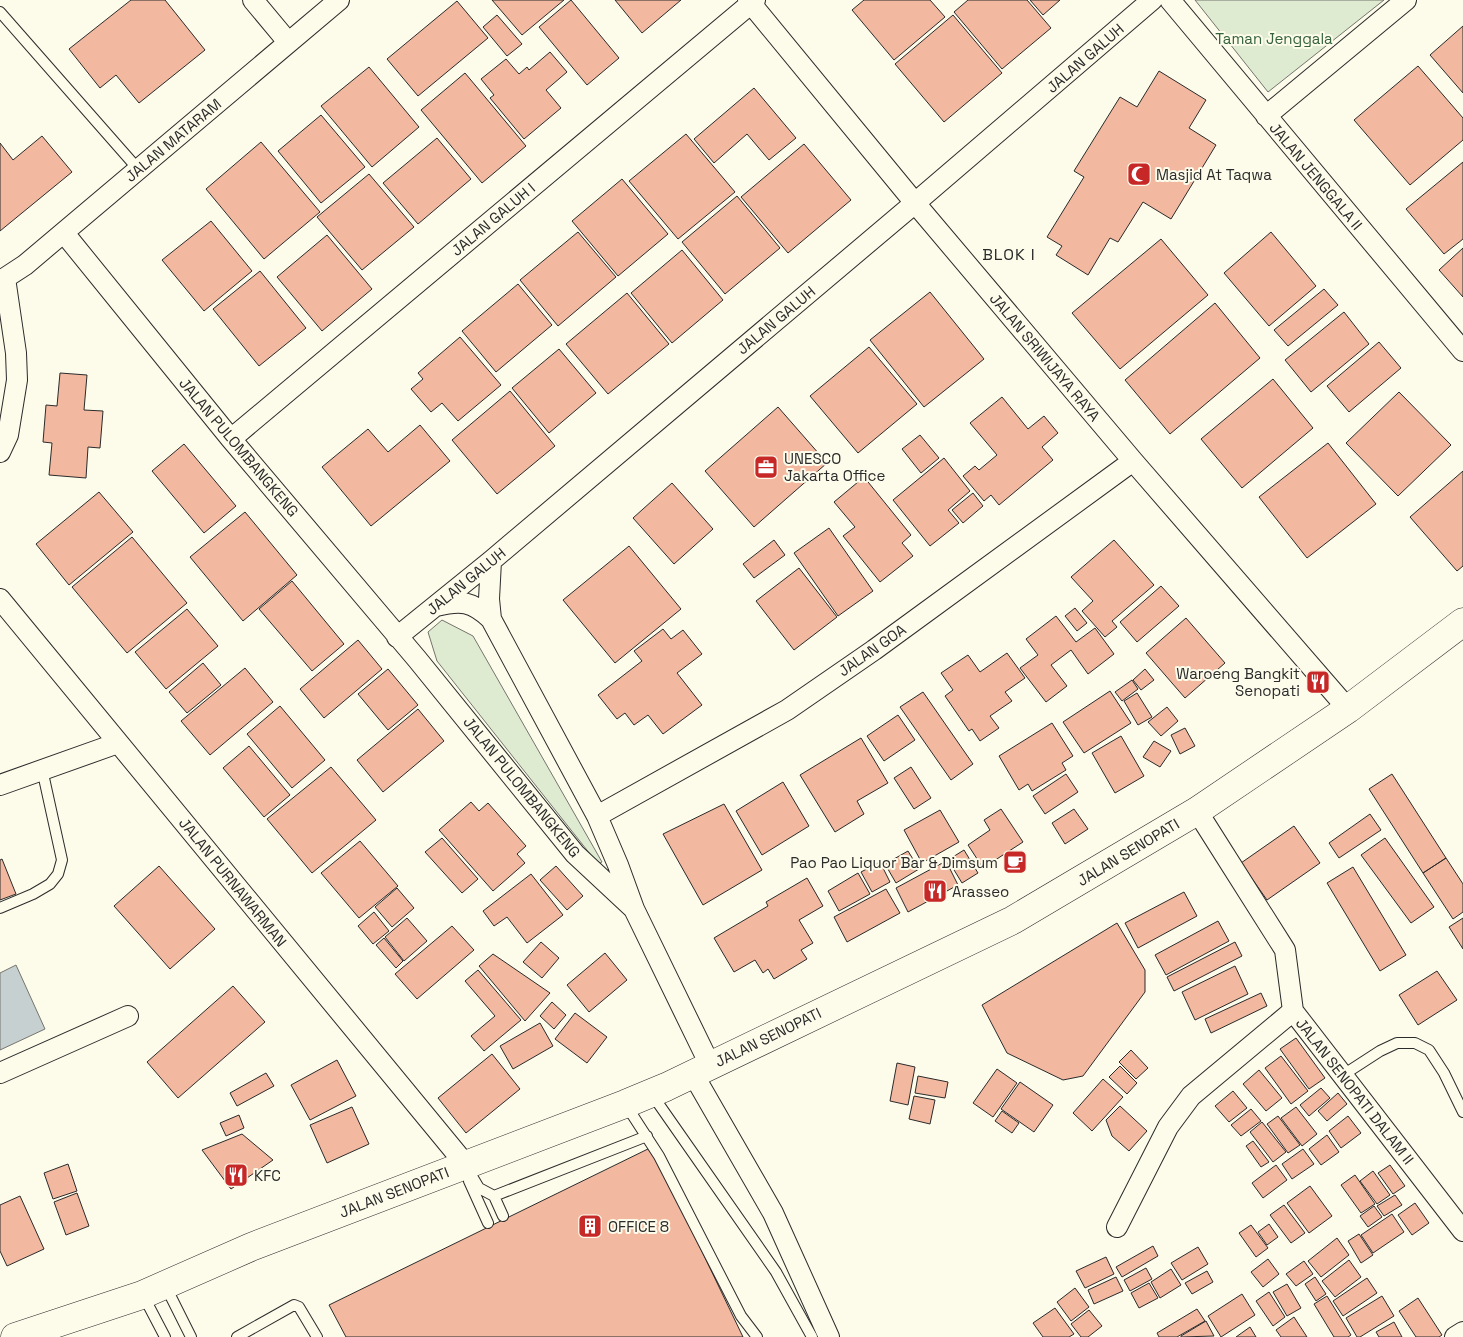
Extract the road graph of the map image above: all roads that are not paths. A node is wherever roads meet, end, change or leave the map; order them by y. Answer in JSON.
{"nodes":[{"id":1,"x":253,"y":0,"type":"edge"},
{"id":2,"x":339,"y":0,"type":"edge"},
{"id":3,"x":1152,"y":0,"type":"edge"},
{"id":4,"x":1170,"y":0,"type":"edge"},
{"id":5,"x":1406,"y":0,"type":"edge"},
{"id":6,"x":751,"y":1,"type":"edge"},
{"id":7,"x":0,"y":12,"type":"edge"},
{"id":8,"x":288,"y":42,"type":"junction"},
{"id":9,"x":1266,"y":116,"type":"junction"},
{"id":10,"x":138,"y":169,"type":"junction"},
{"id":11,"x":915,"y":203,"type":"junction"},
{"id":12,"x":64,"y":233,"type":"junction"},
{"id":13,"x":3,"y":279,"type":"edge"},
{"id":14,"x":1463,"y":351,"type":"edge"},
{"id":15,"x":231,"y":439,"type":"junction"},
{"id":16,"x":0,"y":452,"type":"edge"},
{"id":17,"x":1133,"y":462,"type":"junction"},
{"id":18,"x":491,"y":561,"type":"junction"},
{"id":19,"x":0,"y":600,"type":"edge"},
{"id":20,"x":436,"y":606,"type":"junction"},
{"id":21,"x":491,"y":619,"type":"junction"},
{"id":22,"x":1463,"y":622,"type":"edge"},
{"id":23,"x":397,"y":637,"type":"junction"},
{"id":24,"x":416,"y":659,"type":"junction"},
{"id":25,"x":1348,"y":709,"type":"junction"},
{"id":26,"x":118,"y":743,"type":"junction"},
{"id":27,"x":42,"y":769,"type":"junction"},
{"id":28,"x":0,"y":785,"type":"edge"},
{"id":29,"x":1197,"y":811,"type":"junction"},
{"id":30,"x":596,"y":816,"type":"junction"},
{"id":31,"x":618,"y":865,"type":"junction"},
{"id":32,"x":600,"y":877,"type":"junction"},
{"id":33,"x":0,"y":908,"type":"edge"},
{"id":34,"x":634,"y":909,"type":"junction"},
{"id":35,"x":1292,"y":1011,"type":"junction"},
{"id":36,"x":128,"y":1016,"type":"dead end"},
{"id":37,"x":702,"y":1069,"type":"junction"},
{"id":38,"x":0,"y":1073,"type":"edge"},
{"id":39,"x":1343,"y":1075,"type":"junction"},
{"id":40,"x":651,"y":1092,"type":"junction"},
{"id":41,"x":625,"y":1104,"type":"junction"},
{"id":42,"x":1463,"y":1112,"type":"edge"},
{"id":43,"x":647,"y":1136,"type":"junction"},
{"id":44,"x":464,"y":1165,"type":"junction"},
{"id":45,"x":494,"y":1196,"type":"junction"},
{"id":46,"x":503,"y":1216,"type":"dead end"},
{"id":47,"x":488,"y":1223,"type":"dead end"},
{"id":48,"x":1118,"y":1228,"type":"dead end"},
{"id":49,"x":1463,"y":1231,"type":"edge"},
{"id":50,"x":153,"y":1289,"type":"junction"},
{"id":51,"x":15,"y":1337,"type":"edge"},
{"id":52,"x":165,"y":1337,"type":"edge"},
{"id":53,"x":191,"y":1337,"type":"edge"},
{"id":54,"x":237,"y":1337,"type":"edge"},
{"id":55,"x":318,"y":1337,"type":"edge"},
{"id":56,"x":757,"y":1337,"type":"edge"},
{"id":57,"x":812,"y":1337,"type":"edge"},
{"id":58,"x":829,"y":1337,"type":"edge"}],
"edges":[{"from":1,"to":8,"type":"street"},
{"from":2,"to":8,"type":"street","name":"JALAN MATARAM"},
{"from":3,"to":11,"type":"street","name":"JALAN GALUH"},
{"from":4,"to":9,"type":"street","name":"JALAN JENGGALA II"},
{"from":5,"to":9,"type":"street"},
{"from":6,"to":11,"type":"street","name":"JALAN SRIWIJAYA RAYA"},
{"from":6,"to":15,"type":"street","name":"JALAN GALUH I"},
{"from":7,"to":10,"type":"lane"},
{"from":8,"to":10,"type":"street","name":"JALAN MATARAM"},
{"from":9,"to":14,"type":"street","name":"JALAN JENGGALA II"},
{"from":10,"to":12,"type":"street","name":"JALAN MATARAM"},
{"from":11,"to":17,"type":"street","name":"JALAN SRIWIJAYA RAYA"},
{"from":11,"to":18,"type":"street","name":"JALAN GALUH"},
{"from":12,"to":13,"type":"street","name":"JALAN MATARAM"},
{"from":12,"to":15,"type":"street","name":"JALAN PULOMBANGKENG"},
{"from":13,"to":16,"type":"street"},
{"from":15,"to":23,"type":"street","name":"JALAN PULOMBANGKENG"},
{"from":17,"to":25,"type":"street","name":"JALAN SRIWIJAYA RAYA"},
{"from":17,"to":30,"type":"street","name":"JALAN GOA"},
{"from":18,"to":20,"type":"street","name":"JALAN GALUH"},
{"from":18,"to":21,"type":"street","name":"JALAN PULOMBANGKENG"},
{"from":19,"to":26,"type":"street","name":"JALAN PURNAWARMAN"},
{"from":20,"to":21,"type":"street","name":"JALAN PULOMBANGKENG"},
{"from":20,"to":23,"type":"street","name":"JALAN GALUH"},
{"from":20,"to":24,"type":"street"},
{"from":21,"to":30,"type":"street","name":"JALAN PULOMBANGKENG"},
{"from":22,"to":25,"type":"main road","name":"JALAN SENOPATI"},
{"from":23,"to":24,"type":"street","name":"JALAN PULOMBANGKENG"},
{"from":24,"to":32,"type":"street","name":"JALAN PULOMBANGKENG"},
{"from":25,"to":29,"type":"main road","name":"JALAN SENOPATI"},
{"from":26,"to":27,"type":"street"},
{"from":26,"to":44,"type":"street","name":"JALAN PURNAWARMAN"},
{"from":27,"to":28,"type":"street"},
{"from":27,"to":33,"type":"lane"},
{"from":29,"to":35,"type":"street","name":"JALAN SENOPATI DALAM II"},
{"from":29,"to":37,"type":"main road","name":"JALAN SENOPATI"},
{"from":30,"to":31,"type":"street","name":"JALAN PULOMBANGKENG"},
{"from":31,"to":32,"type":"street"},
{"from":31,"to":34,"type":"street","name":"JALAN PULOMBANGKENG"},
{"from":32,"to":34,"type":"street","name":"JALAN PULOMBANGKENG"},
{"from":34,"to":37,"type":"street","name":"JALAN PULOMBANGKENG"},
{"from":35,"to":39,"type":"street","name":"JALAN SENOPATI DALAM II"},
{"from":35,"to":48,"type":"street"},
{"from":36,"to":38,"type":"street"},
{"from":37,"to":40,"type":"main road","name":"JALAN SENOPATI"},
{"from":37,"to":58,"type":"street","name":"JALAN PULOMBANGKENG"},
{"from":39,"to":42,"type":"lane"},
{"from":39,"to":49,"type":"street","name":"JALAN SENOPATI DALAM II"},
{"from":40,"to":41,"type":"main road","name":"JALAN SENOPATI"},
{"from":40,"to":57,"type":"lane"},
{"from":41,"to":43,"type":"lane"},
{"from":41,"to":44,"type":"main road","name":"JALAN SENOPATI"},
{"from":43,"to":45,"type":"lane"},
{"from":43,"to":56,"type":"lane"},
{"from":44,"to":45,"type":"lane"},
{"from":44,"to":47,"type":"lane"},
{"from":44,"to":50,"type":"main road","name":"JALAN SENOPATI"},
{"from":45,"to":46,"type":"lane"},
{"from":50,"to":51,"type":"main road","name":"JALAN SENOPATI"},
{"from":50,"to":52,"type":"lane"},
{"from":50,"to":53,"type":"lane"},
{"from":54,"to":55,"type":"lane"}]}
